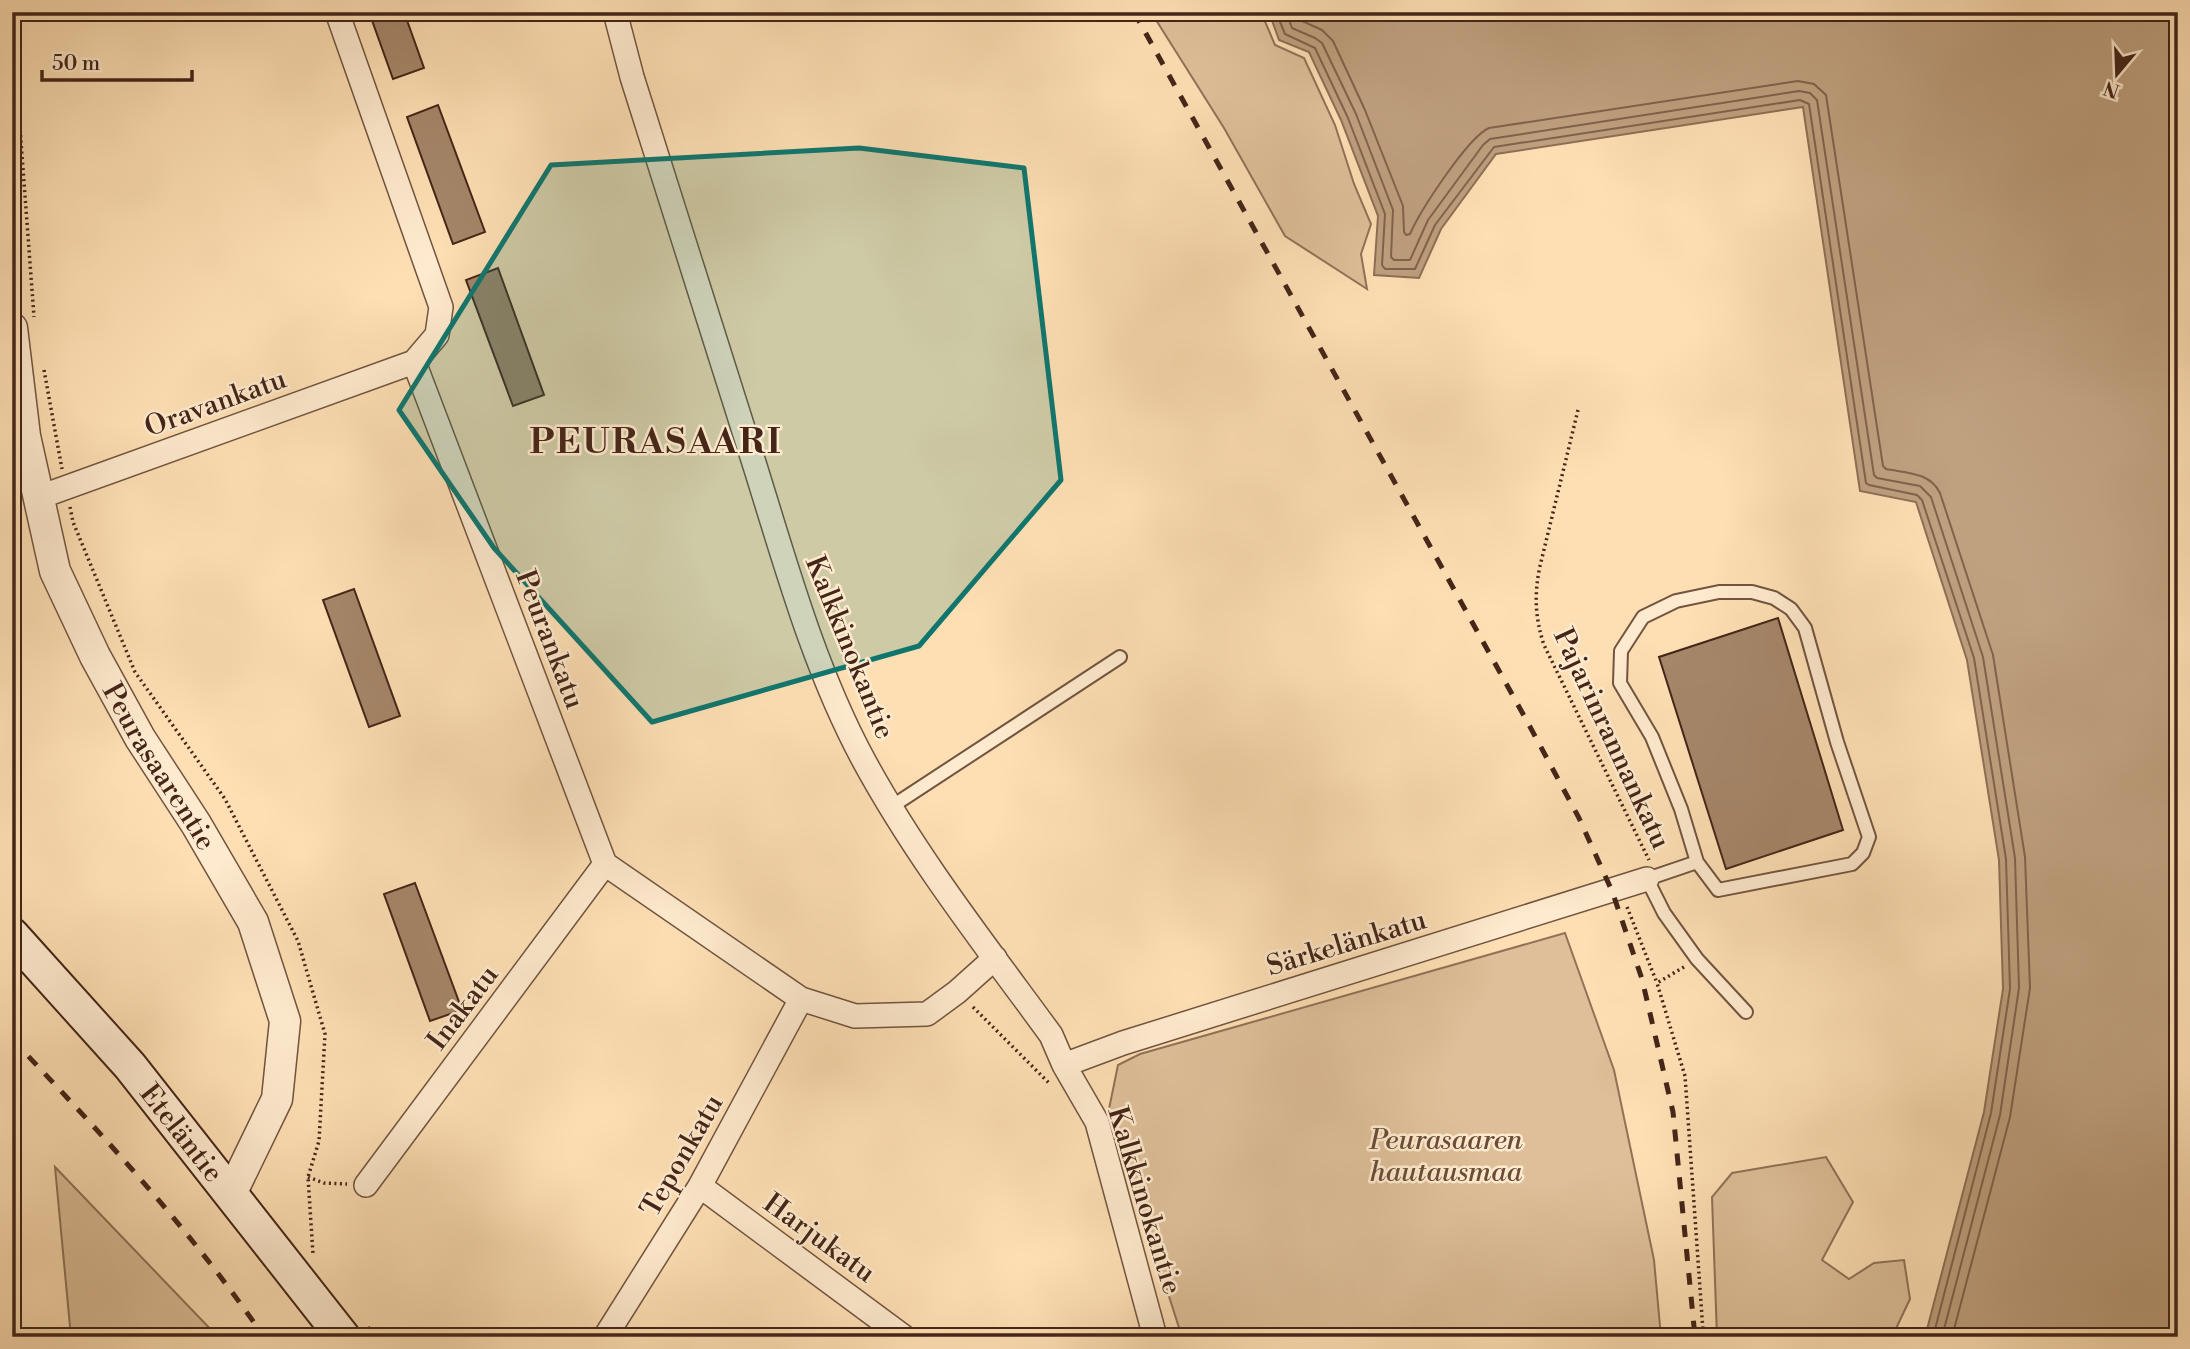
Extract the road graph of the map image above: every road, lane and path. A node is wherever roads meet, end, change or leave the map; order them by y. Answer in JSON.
{"nodes":[{"id":1,"x":337,"y":12,"type":"edge"},
{"id":2,"x":615,"y":12,"type":"edge"},
{"id":3,"x":12,"y":20,"type":"edge"},
{"id":4,"x":23,"y":323,"type":"edge"},
{"id":5,"x":414,"y":362,"type":"junction"},
{"id":6,"x":43,"y":366,"type":"dead end"},
{"id":7,"x":1578,"y":410,"type":"dead end"},
{"id":8,"x":65,"y":487,"type":"junction"},
{"id":9,"x":37,"y":498,"type":"junction"},
{"id":10,"x":1120,"y":657,"type":"dead end"},
{"id":11,"x":891,"y":807,"type":"junction"},
{"id":12,"x":1697,"y":862,"type":"junction"},
{"id":13,"x":605,"y":864,"type":"junction"},
{"id":14,"x":1652,"y":878,"type":"junction"},
{"id":15,"x":1619,"y":888,"type":"junction"},
{"id":16,"x":16,"y":939,"type":"edge"},
{"id":17,"x":995,"y":958,"type":"junction"},
{"id":18,"x":1697,"y":959,"type":"junction"},
{"id":19,"x":1657,"y":983,"type":"junction"},
{"id":20,"x":957,"y":992,"type":"junction"},
{"id":21,"x":802,"y":999,"type":"junction"},
{"id":22,"x":1746,"y":1012,"type":"dead end"},
{"id":23,"x":1064,"y":1065,"type":"junction"},
{"id":24,"x":1055,"y":1090,"type":"dead end"},
{"id":25,"x":308,"y":1177,"type":"junction"},
{"id":26,"x":366,"y":1185,"type":"joint"},
{"id":27,"x":700,"y":1186,"type":"junction"},
{"id":28,"x":231,"y":1194,"type":"junction"},
{"id":29,"x":320,"y":1263,"type":"dead end"},
{"id":30,"x":355,"y":1331,"type":"edge"},
{"id":31,"x":375,"y":1337,"type":"edge"},
{"id":32,"x":605,"y":1337,"type":"edge"},
{"id":33,"x":904,"y":1337,"type":"edge"},
{"id":34,"x":1155,"y":1337,"type":"edge"},
{"id":35,"x":1705,"y":1337,"type":"edge"}],
"edges":[{"from":1,"to":5,"type":"street"},
{"from":2,"to":11,"type":"street","name":"Kalkkinokantie"},
{"from":3,"to":4,"type":"path"},
{"from":4,"to":9,"type":"street","name":"Peurasaarentie"},
{"from":5,"to":8,"type":"street","name":"Oravankatu"},
{"from":5,"to":13,"type":"street","name":"Peurankatu"},
{"from":6,"to":8,"type":"path"},
{"from":7,"to":14,"type":"path","name":"Pajarinrannankatu"},
{"from":8,"to":9,"type":"street","name":"Oravankatu"},
{"from":8,"to":25,"type":"path"},
{"from":9,"to":28,"type":"street","name":"Peurasaarentie"},
{"from":10,"to":11,"type":"lane"},
{"from":11,"to":17,"type":"street","name":"Kalkkinokantie"},
{"from":12,"to":12,"type":"lane"},
{"from":12,"to":14,"type":"lane"},
{"from":13,"to":21,"type":"street"},
{"from":13,"to":26,"type":"street","name":"Inakatu"},
{"from":14,"to":15,"type":"street","name":"Särkelänkatu"},
{"from":14,"to":18,"type":"lane"},
{"from":15,"to":19,"type":"path"},
{"from":15,"to":23,"type":"street","name":"Särkelänkatu"},
{"from":16,"to":28,"type":"main road","name":"Eteläntie"},
{"from":17,"to":20,"type":"street"},
{"from":17,"to":23,"type":"street","name":"Kalkkinokantie"},
{"from":18,"to":19,"type":"path"},
{"from":18,"to":22,"type":"lane"},
{"from":19,"to":35,"type":"path"},
{"from":20,"to":21,"type":"street"},
{"from":20,"to":24,"type":"path"},
{"from":21,"to":27,"type":"street","name":"Teponkatu"},
{"from":23,"to":34,"type":"street","name":"Kalkkinokantie"},
{"from":25,"to":26,"type":"path"},
{"from":25,"to":29,"type":"path"},
{"from":27,"to":32,"type":"street","name":"Teponkatu"},
{"from":27,"to":33,"type":"street","name":"Harjukatu"},
{"from":28,"to":30,"type":"main road","name":"Eteläntie"},
{"from":30,"to":31,"type":"path"}]}
